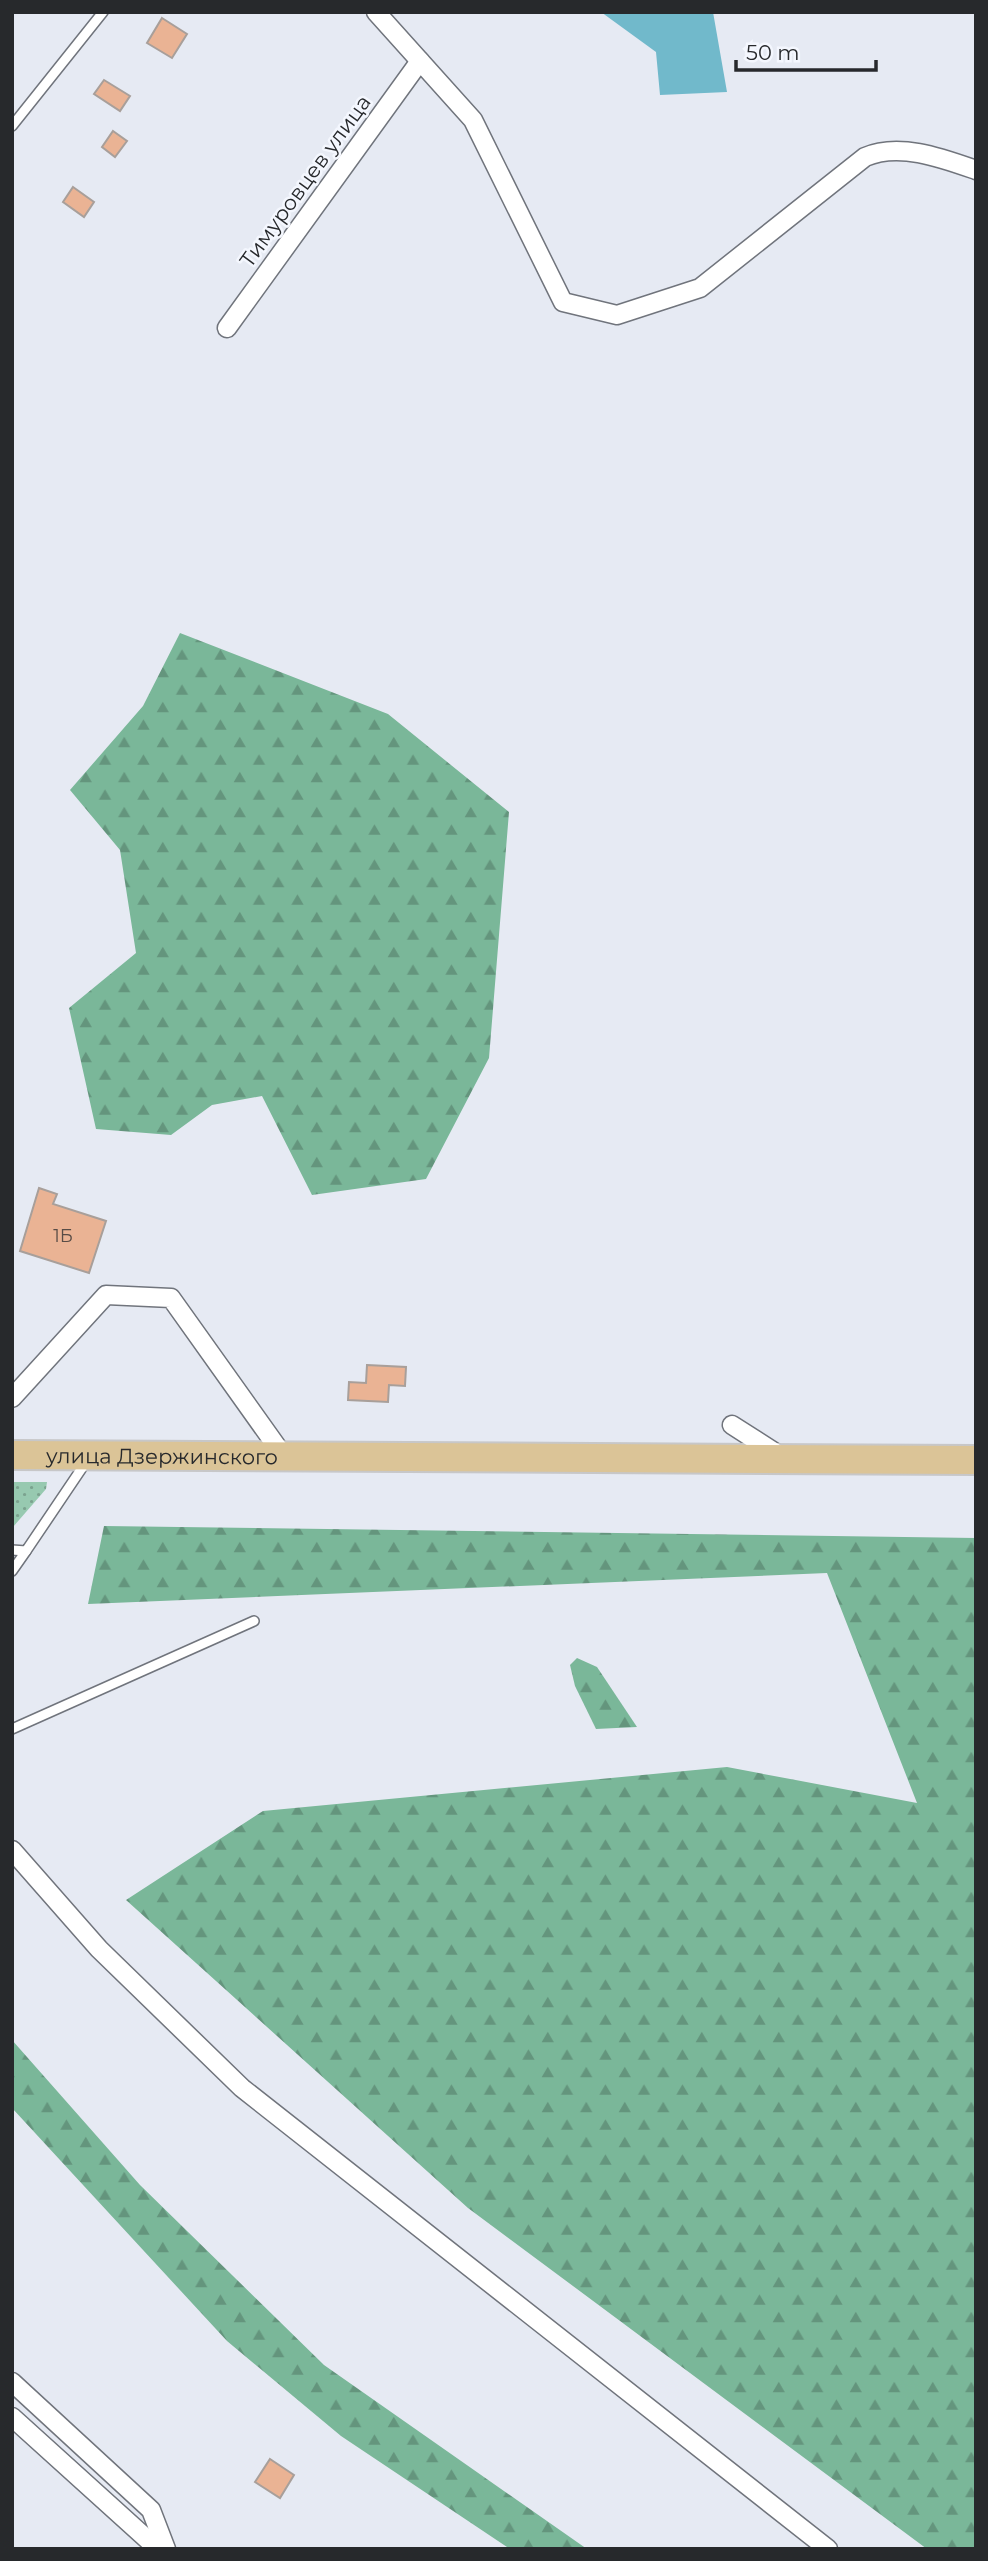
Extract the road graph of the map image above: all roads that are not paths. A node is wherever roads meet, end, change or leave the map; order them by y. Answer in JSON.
{"nodes":[{"id":1,"x":103,"y":12,"type":"edge"},
{"id":2,"x":376,"y":12,"type":"edge"},
{"id":3,"x":420,"y":61,"type":"junction"},
{"id":4,"x":12,"y":126,"type":"edge"},
{"id":5,"x":976,"y":170,"type":"edge"},
{"id":6,"x":226,"y":328,"type":"dead end"},
{"id":7,"x":12,"y":1398,"type":"edge"},
{"id":8,"x":732,"y":1425,"type":"dead end"},
{"id":9,"x":12,"y":1455,"type":"edge"},
{"id":10,"x":91,"y":1455,"type":"junction"},
{"id":11,"x":299,"y":1458,"type":"junction"},
{"id":12,"x":786,"y":1460,"type":"junction"},
{"id":13,"x":976,"y":1461,"type":"edge"},
{"id":14,"x":12,"y":1550,"type":"edge"},
{"id":15,"x":26,"y":1551,"type":"junction"},
{"id":16,"x":12,"y":1571,"type":"edge"},
{"id":17,"x":254,"y":1621,"type":"dead end"},
{"id":18,"x":12,"y":1729,"type":"edge"},
{"id":19,"x":12,"y":1850,"type":"edge"},
{"id":20,"x":12,"y":2382,"type":"edge"},
{"id":21,"x":12,"y":2417,"type":"edge"},
{"id":22,"x":158,"y":2549,"type":"edge"},
{"id":23,"x":166,"y":2549,"type":"edge"},
{"id":24,"x":828,"y":2549,"type":"edge"}],
"edges":[{"from":1,"to":4,"type":"lane"},
{"from":2,"to":3,"type":"street"},
{"from":3,"to":5,"type":"street"},
{"from":3,"to":6,"type":"street","name":"Тимуровцев улица"},
{"from":7,"to":11,"type":"street"},
{"from":8,"to":12,"type":"street"},
{"from":9,"to":10,"type":"main road","name":"улица Дзержинского"},
{"from":10,"to":11,"type":"main road","name":"улица Дзержинского"},
{"from":10,"to":15,"type":"lane"},
{"from":11,"to":12,"type":"main road","name":"улица Дзержинского"},
{"from":12,"to":13,"type":"main road","name":"улица Дзержинского"},
{"from":14,"to":15,"type":"lane"},
{"from":15,"to":16,"type":"lane"},
{"from":17,"to":18,"type":"lane"},
{"from":19,"to":24,"type":"street"},
{"from":20,"to":23,"type":"street"},
{"from":21,"to":22,"type":"street"}]}
